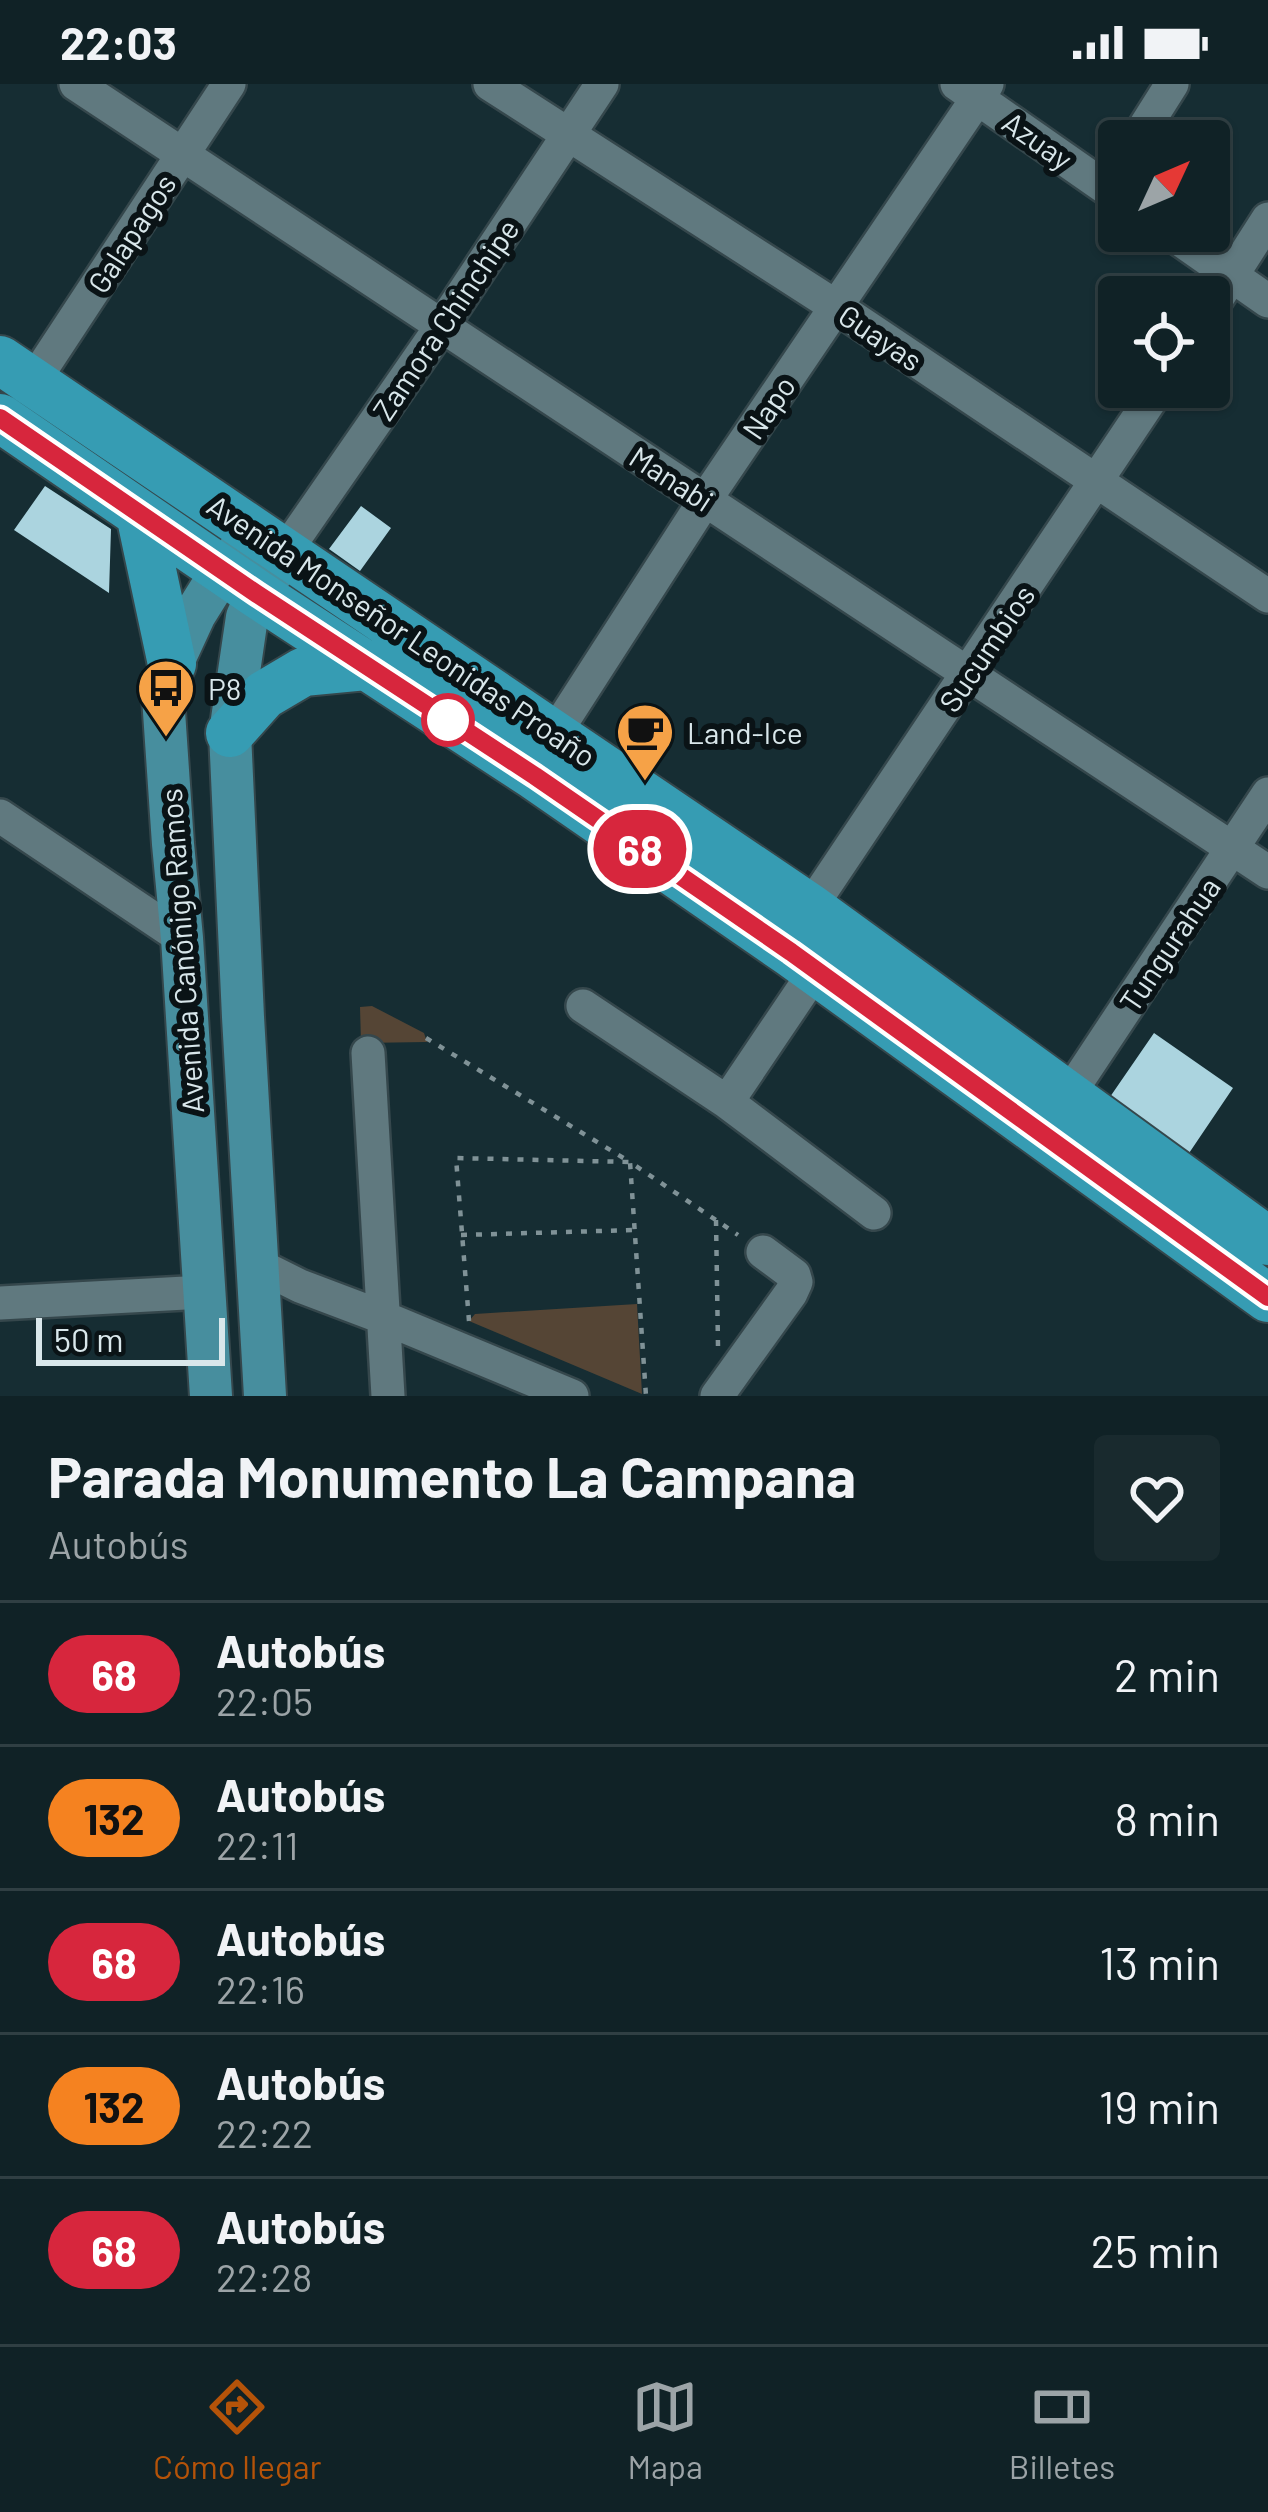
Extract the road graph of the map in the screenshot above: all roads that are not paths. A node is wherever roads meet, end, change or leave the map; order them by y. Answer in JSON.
{"nodes":[{"id":1,"x":76,"y":84,"type":"edge"},
{"id":2,"x":229,"y":84,"type":"edge"},
{"id":3,"x":490,"y":84,"type":"edge"},
{"id":4,"x":602,"y":84,"type":"edge"},
{"id":5,"x":1172,"y":84,"type":"edge"},
{"id":6,"x":974,"y":89,"type":"edge"},
{"id":7,"x":1149,"y":120,"type":"edge"},
{"id":8,"x":568,"y":135,"type":"junction"},
{"id":9,"x":182,"y":154,"type":"junction"},
{"id":10,"x":1098,"y":172,"type":"edge"},
{"id":11,"x":1268,"y":219,"type":"edge"},
{"id":12,"x":1198,"y":252,"type":"edge"},
{"id":13,"x":1232,"y":276,"type":"junction"},
{"id":14,"x":1230,"y":279,"type":"edge"},
{"id":15,"x":1268,"y":301,"type":"edge"},
{"id":16,"x":835,"y":306,"type":"junction"},
{"id":17,"x":441,"y":327,"type":"junction"},
{"id":18,"x":16,"y":371,"type":"edge"},
{"id":19,"x":1145,"y":408,"type":"edge"},
{"id":20,"x":0,"y":418,"type":"edge"},
{"id":21,"x":1096,"y":481,"type":"junction"},
{"id":22,"x":705,"y":500,"type":"junction"},
{"id":23,"x":140,"y":514,"type":"junction"},
{"id":24,"x":270,"y":542,"type":"junction"},
{"id":25,"x":240,"y":582,"type":"junction"},
{"id":26,"x":1268,"y":596,"type":"edge"},
{"id":27,"x":172,"y":664,"type":"junction"},
{"id":28,"x":366,"y":666,"type":"junction"},
{"id":29,"x":969,"y":674,"type":"junction"},
{"id":30,"x":230,"y":733,"type":"junction"},
{"id":31,"x":555,"y":734,"type":"junction"},
{"id":32,"x":1268,"y":794,"type":"edge"},
{"id":33,"x":0,"y":816,"type":"edge"},
{"id":34,"x":172,"y":844,"type":"junction"},
{"id":35,"x":1233,"y":848,"type":"junction"},
{"id":36,"x":1268,"y":872,"type":"edge"},
{"id":37,"x":811,"y":908,"type":"junction"},
{"id":38,"x":182,"y":938,"type":"junction"},
{"id":39,"x":816,"y":970,"type":"junction"},
{"id":40,"x":583,"y":1006,"type":"dead end"},
{"id":41,"x":243,"y":1017,"type":"junction"},
{"id":42,"x":368,"y":1053,"type":"dead end"},
{"id":43,"x":1069,"y":1094,"type":"junction"},
{"id":44,"x":727,"y":1102,"type":"junction"},
{"id":45,"x":874,"y":1213,"type":"dead end"},
{"id":46,"x":1268,"y":1241,"type":"edge"},
{"id":47,"x":763,"y":1252,"type":"road end"},
{"id":48,"x":258,"y":1265,"type":"junction"},
{"id":49,"x":204,"y":1292,"type":"junction"},
{"id":50,"x":1268,"y":1298,"type":"edge"},
{"id":51,"x":0,"y":1303,"type":"edge"},
{"id":52,"x":382,"y":1317,"type":"junction"},
{"id":53,"x":211,"y":1396,"type":"edge"},
{"id":54,"x":266,"y":1396,"type":"edge"},
{"id":55,"x":388,"y":1396,"type":"edge"},
{"id":56,"x":572,"y":1396,"type":"edge"},
{"id":57,"x":717,"y":1396,"type":"edge"}],
"edges":[{"from":1,"to":9,"type":"street","name":"Manabi"},
{"from":2,"to":9,"type":"street","name":"Galapagos"},
{"from":3,"to":8,"type":"street","name":"Guayas"},
{"from":4,"to":8,"type":"street","name":"Zamora Chinchipe"},
{"from":5,"to":7,"type":"street"},
{"from":6,"to":10,"type":"street","name":"Azuay"},
{"from":6,"to":16,"type":"street","name":"Napo"},
{"from":8,"to":16,"type":"street","name":"Guayas"},
{"from":8,"to":17,"type":"street","name":"Zamora Chinchipe"},
{"from":9,"to":17,"type":"street","name":"Manabi"},
{"from":9,"to":18,"type":"street","name":"Galapagos"},
{"from":11,"to":13,"type":"street"},
{"from":12,"to":13,"type":"street"},
{"from":13,"to":14,"type":"street"},
{"from":13,"to":15,"type":"street"},
{"from":16,"to":21,"type":"street","name":"Guayas"},
{"from":16,"to":22,"type":"street","name":"Napo"},
{"from":17,"to":22,"type":"street","name":"Manabi"},
{"from":17,"to":24,"type":"street","name":"Zamora Chinchipe"},
{"from":18,"to":24,"type":"highway","name":"Avenida Monseñor Leonidas Proaño"},
{"from":19,"to":21,"type":"street","name":"Sucumbios"},
{"from":20,"to":23,"type":"highway","name":"Avenida Monseñor Leonidas Proaño"},
{"from":21,"to":26,"type":"street","name":"Guayas"},
{"from":21,"to":29,"type":"street","name":"Sucumbios"},
{"from":22,"to":29,"type":"street","name":"Manabi"},
{"from":22,"to":31,"type":"street","name":"Napo"},
{"from":23,"to":25,"type":"highway","name":"Avenida Monseñor Leonidas Proaño"},
{"from":23,"to":27,"type":"highway"},
{"from":24,"to":25,"type":"main road","name":"Avenida Canónigo Ramos"},
{"from":24,"to":31,"type":"highway","name":"Avenida Monseñor Leonidas Proaño"},
{"from":25,"to":27,"type":"main road","name":"Avenida Canónigo Ramos"},
{"from":25,"to":28,"type":"highway","name":"Avenida Monseñor Leonidas Proaño"},
{"from":25,"to":30,"type":"main road","name":"Avenida Canónigo Ramos"},
{"from":27,"to":34,"type":"main road","name":"Avenida Canónigo Ramos"},
{"from":28,"to":30,"type":"highway"},
{"from":28,"to":39,"type":"highway","name":"Avenida Monseñor Leonidas Proaño"},
{"from":29,"to":35,"type":"street","name":"Manabi"},
{"from":29,"to":37,"type":"street","name":"Sucumbios"},
{"from":30,"to":41,"type":"main road","name":"Avenida Canónigo Ramos"},
{"from":31,"to":37,"type":"highway","name":"Avenida Monseñor Leonidas Proaño"},
{"from":32,"to":35,"type":"street","name":"Tungurahua"},
{"from":33,"to":38,"type":"street"},
{"from":34,"to":38,"type":"main road","name":"Avenida Canónigo Ramos"},
{"from":34,"to":41,"type":"main road"},
{"from":35,"to":36,"type":"street","name":"Manabi"},
{"from":35,"to":43,"type":"street","name":"Tungurahua"},
{"from":37,"to":43,"type":"highway","name":"Avenida Monseñor Leonidas Proaño"},
{"from":38,"to":49,"type":"main road","name":"Avenida Canónigo Ramos"},
{"from":39,"to":44,"type":"street"},
{"from":39,"to":50,"type":"highway","name":"Avenida Monseñor Leonidas Proaño"},
{"from":40,"to":44,"type":"street"},
{"from":41,"to":48,"type":"main road","name":"Avenida Canónigo Ramos"},
{"from":42,"to":52,"type":"street"},
{"from":43,"to":46,"type":"highway","name":"Avenida Monseñor Leonidas Proaño"},
{"from":44,"to":45,"type":"street"},
{"from":47,"to":57,"type":"street"},
{"from":48,"to":52,"type":"street"},
{"from":48,"to":54,"type":"main road","name":"Avenida Canónigo Ramos"},
{"from":49,"to":51,"type":"street"},
{"from":49,"to":53,"type":"main road","name":"Avenida Canónigo Ramos"},
{"from":52,"to":55,"type":"street"},
{"from":52,"to":56,"type":"street"}]}
